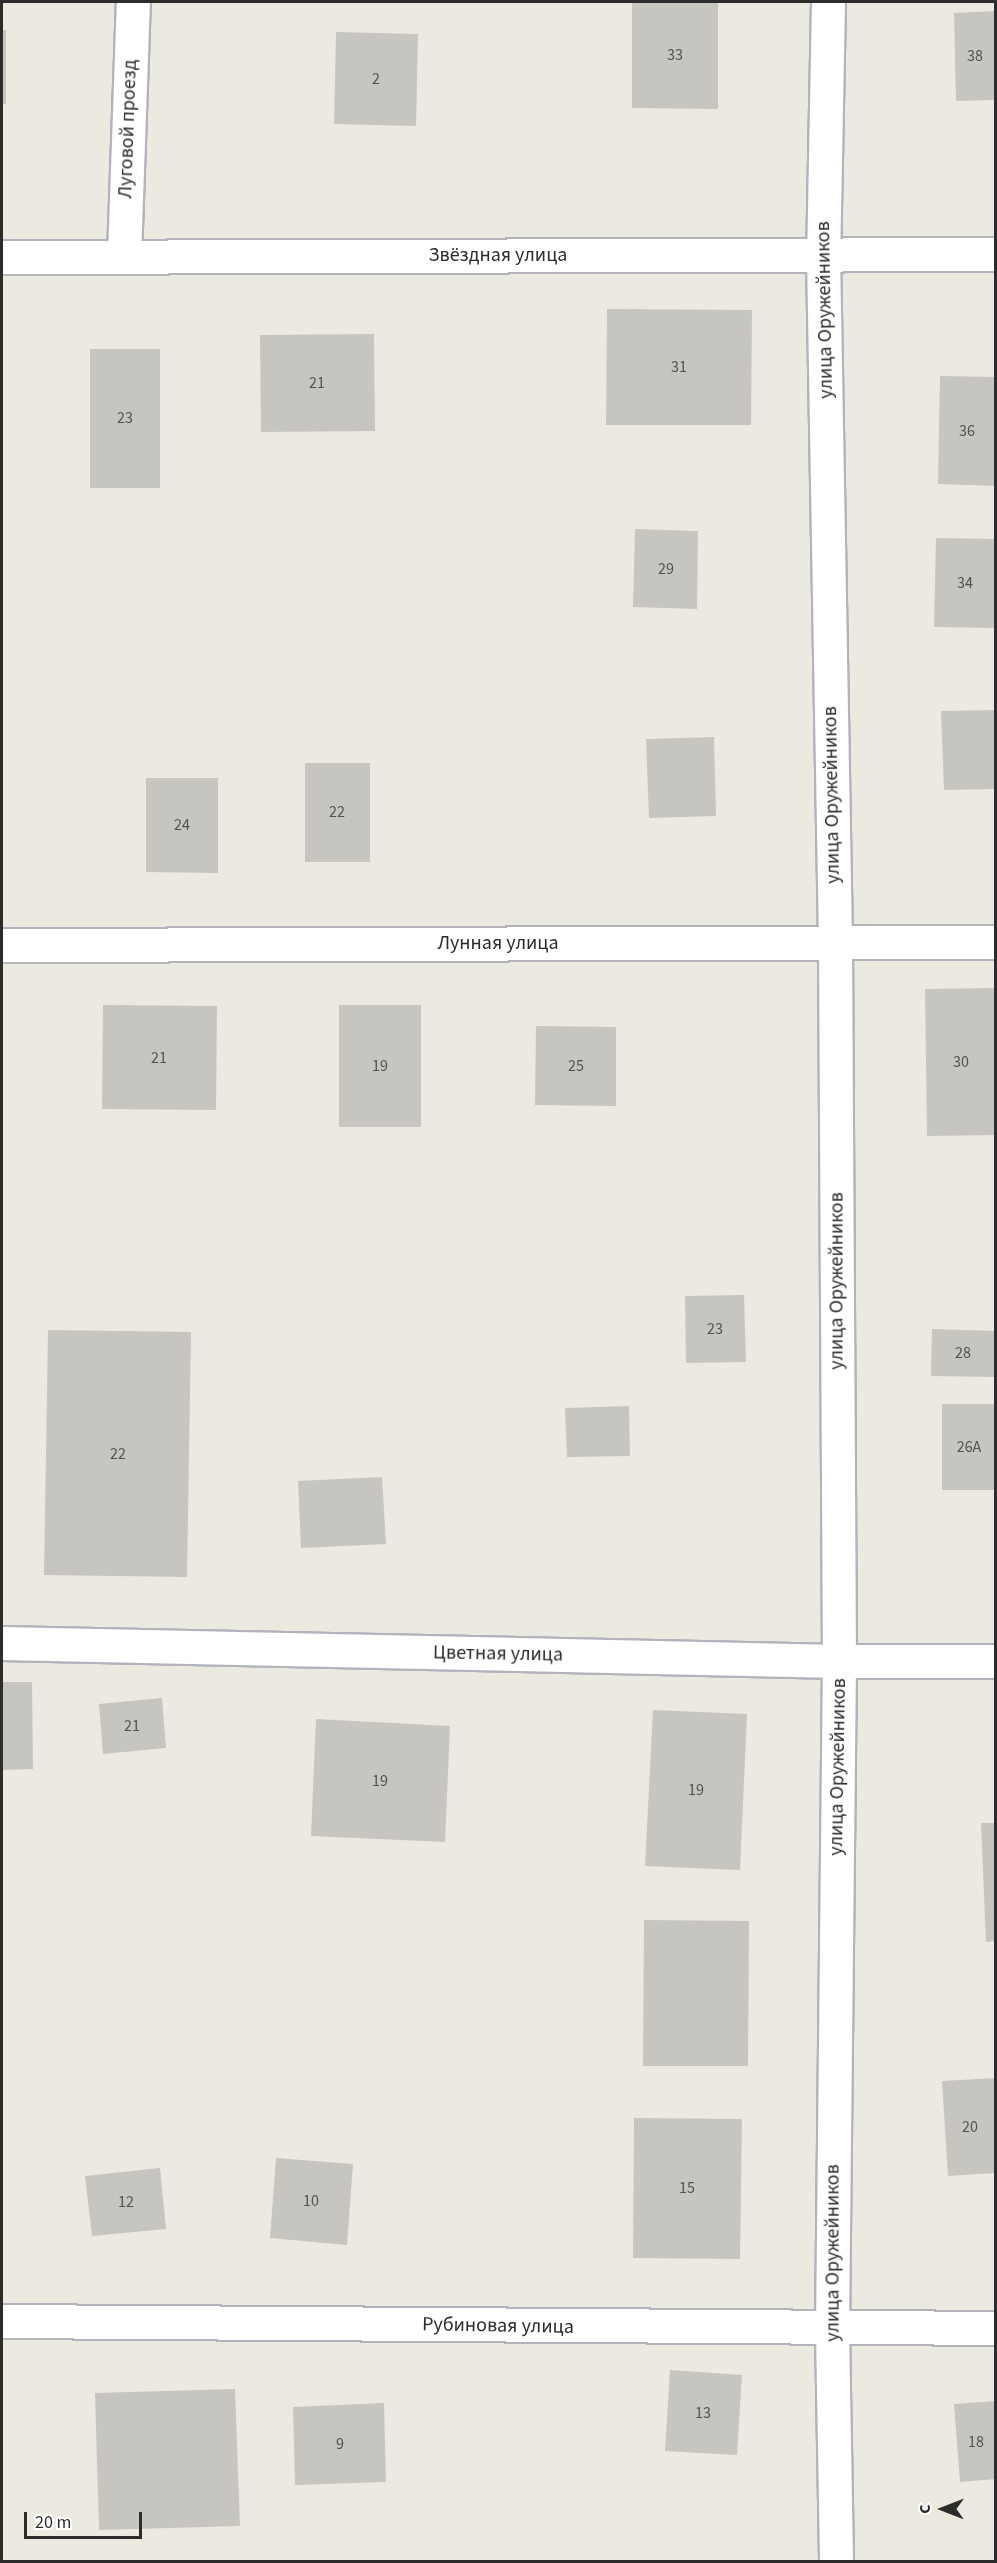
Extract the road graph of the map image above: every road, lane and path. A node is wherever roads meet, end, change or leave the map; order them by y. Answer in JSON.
{"nodes":[{"id":1,"x":133,"y":2,"type":"edge"},
{"id":2,"x":828,"y":2,"type":"edge"},
{"id":3,"x":823,"y":254,"type":"junction"},
{"id":4,"x":996,"y":254,"type":"edge"},
{"id":5,"x":124,"y":256,"type":"junction"},
{"id":6,"x":2,"y":257,"type":"edge"},
{"id":7,"x":996,"y":942,"type":"edge"},
{"id":8,"x":835,"y":943,"type":"junction"},
{"id":9,"x":2,"y":945,"type":"edge"},
{"id":10,"x":2,"y":1643,"type":"edge"},
{"id":11,"x":839,"y":1661,"type":"junction"},
{"id":12,"x":996,"y":1661,"type":"edge"},
{"id":13,"x":2,"y":2321,"type":"edge"},
{"id":14,"x":996,"y":2328,"type":"edge"},
{"id":15,"x":832,"y":2330,"type":"junction"},
{"id":16,"x":836,"y":2562,"type":"edge"}],
"edges":[{"from":1,"to":5,"type":"street","name":"Луговой проезд"},
{"from":2,"to":3,"type":"street","name":"улица Оружейников"},
{"from":3,"to":4,"type":"street","name":"Звёздная улица"},
{"from":3,"to":5,"type":"street","name":"Звёздная улица"},
{"from":3,"to":8,"type":"street","name":"улица Оружейников"},
{"from":5,"to":6,"type":"street","name":"Звёздная улица"},
{"from":7,"to":8,"type":"street","name":"Лунная улица"},
{"from":8,"to":9,"type":"street","name":"Лунная улица"},
{"from":8,"to":11,"type":"street","name":"улица Оружейников"},
{"from":10,"to":11,"type":"street","name":"Цветная улица"},
{"from":11,"to":12,"type":"street","name":"Цветная улица"},
{"from":11,"to":15,"type":"street","name":"улица Оружейников"},
{"from":13,"to":15,"type":"street","name":"Рубиновая улица"},
{"from":14,"to":15,"type":"street","name":"Рубиновая улица"},
{"from":15,"to":16,"type":"street","name":"улица Оружейников"}]}
